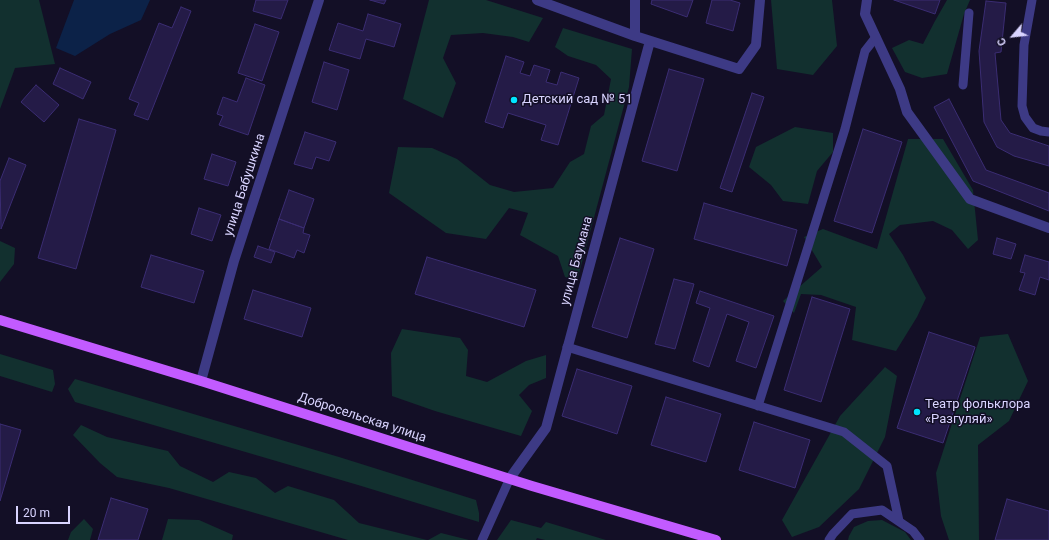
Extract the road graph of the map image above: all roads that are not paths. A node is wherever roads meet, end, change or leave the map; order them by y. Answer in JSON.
{"nodes":[{"id":1,"x":319,"y":0,"type":"edge"},
{"id":2,"x":537,"y":0,"type":"edge"},
{"id":3,"x":635,"y":0,"type":"edge"},
{"id":4,"x":760,"y":0,"type":"edge"},
{"id":5,"x":867,"y":0,"type":"edge"},
{"id":6,"x":1032,"y":0,"type":"edge"},
{"id":7,"x":969,"y":13,"type":"dead end"},
{"id":8,"x":635,"y":36,"type":"junction"},
{"id":9,"x":876,"y":37,"type":"junction"},
{"id":10,"x":650,"y":41,"type":"junction"},
{"id":11,"x":963,"y":85,"type":"dead end"},
{"id":12,"x":1049,"y":132,"type":"edge"},
{"id":13,"x":1049,"y":228,"type":"edge"},
{"id":14,"x":0,"y":320,"type":"edge"},
{"id":15,"x":567,"y":347,"type":"junction"},
{"id":16,"x":202,"y":381,"type":"junction"},
{"id":17,"x":758,"y":406,"type":"junction"},
{"id":18,"x":510,"y":478,"type":"junction"},
{"id":19,"x":899,"y":521,"type":"junction"},
{"id":20,"x":482,"y":540,"type":"edge"},
{"id":21,"x":716,"y":540,"type":"edge"},
{"id":22,"x":830,"y":540,"type":"edge"},
{"id":23,"x":920,"y":540,"type":"edge"}],
"edges":[{"from":1,"to":16,"type":"street","name":"улица Бабушкина"},
{"from":2,"to":8,"type":"street"},
{"from":3,"to":8,"type":"street"},
{"from":4,"to":10,"type":"street"},
{"from":5,"to":9,"type":"street"},
{"from":6,"to":12,"type":"lane"},
{"from":7,"to":11,"type":"lane"},
{"from":8,"to":10,"type":"street"},
{"from":9,"to":13,"type":"street"},
{"from":9,"to":17,"type":"lane"},
{"from":10,"to":15,"type":"street","name":"улица Баумана"},
{"from":14,"to":16,"type":"main road","name":"Добросельская улица"},
{"from":15,"to":17,"type":"lane"},
{"from":15,"to":18,"type":"street","name":"улица Баумана"},
{"from":16,"to":18,"type":"main road","name":"Добросельская улица"},
{"from":17,"to":19,"type":"lane"},
{"from":18,"to":20,"type":"lane"},
{"from":18,"to":21,"type":"main road","name":"Добросельская улица"},
{"from":19,"to":22,"type":"lane"},
{"from":19,"to":23,"type":"lane"}]}
